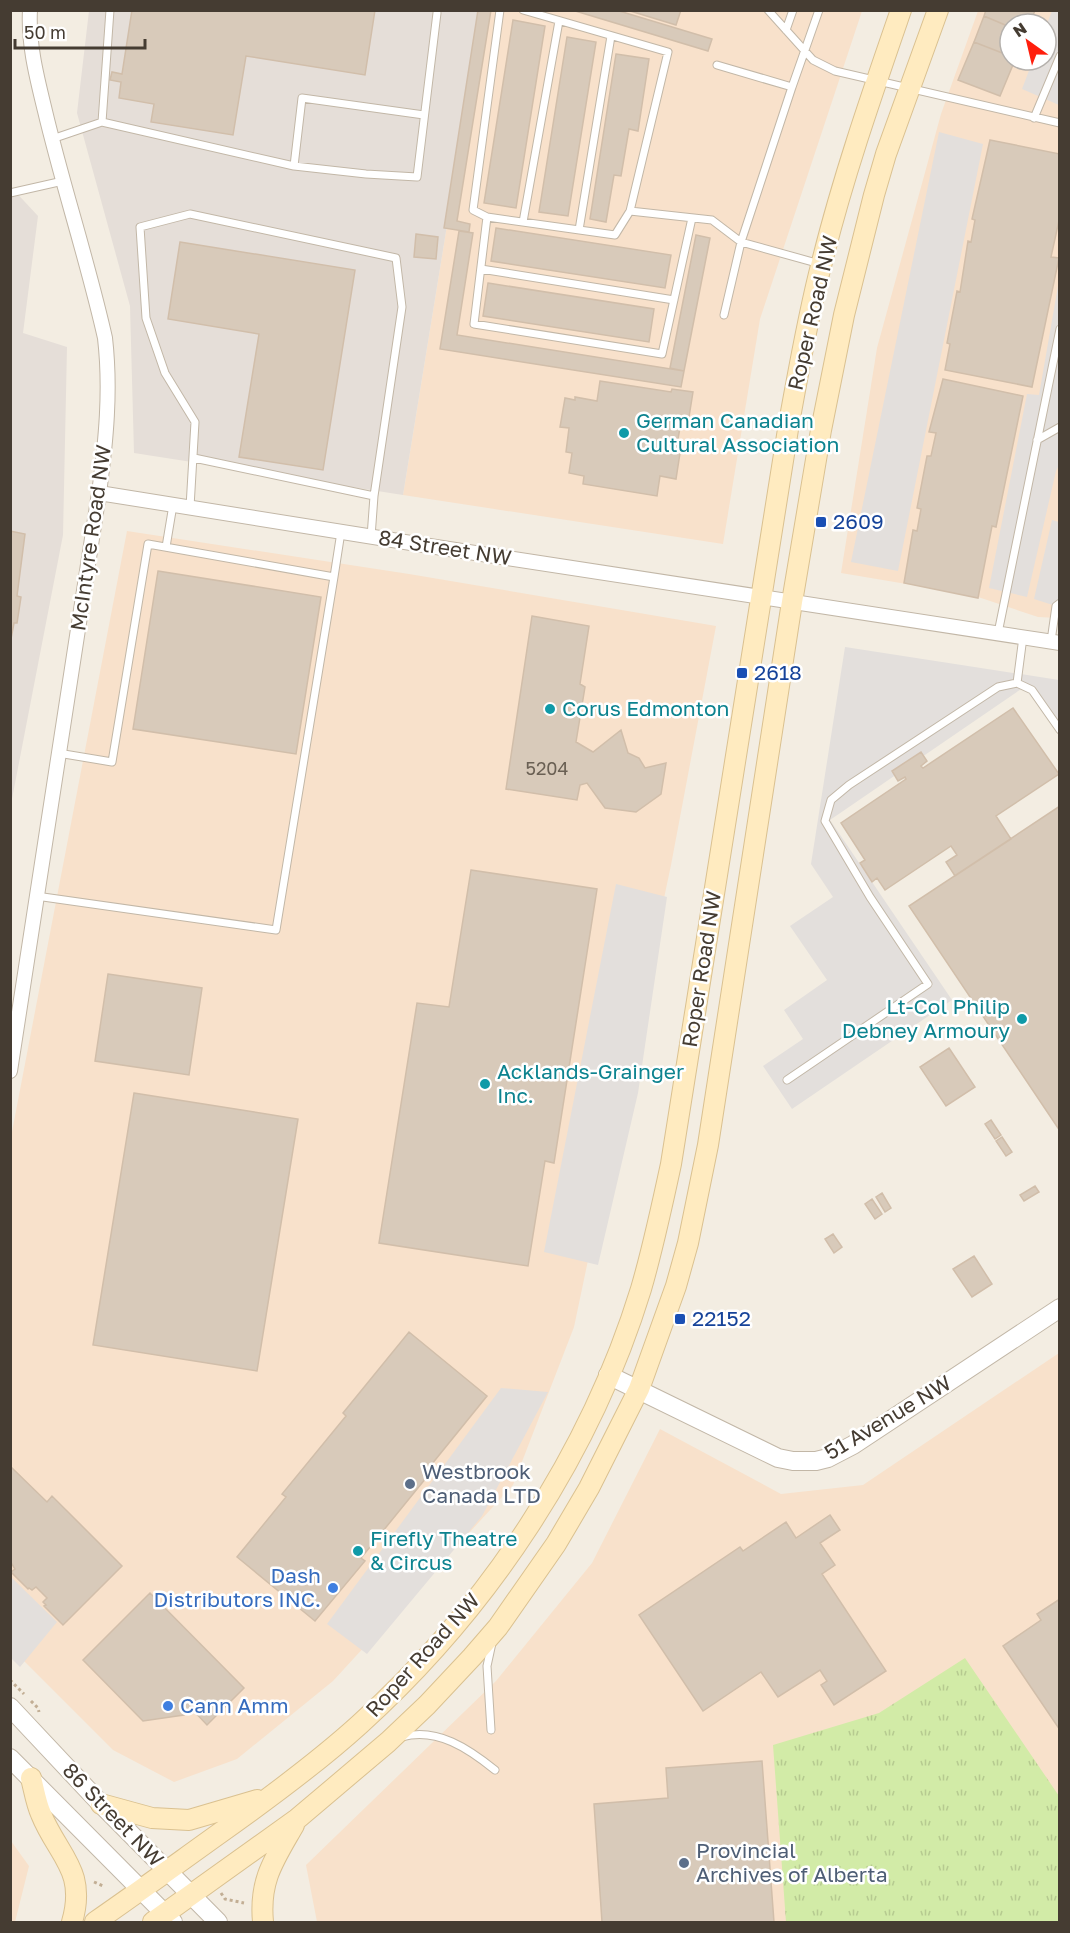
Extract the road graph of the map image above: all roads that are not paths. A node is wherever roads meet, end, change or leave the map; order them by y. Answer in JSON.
{"nodes":[{"id":1,"x":30,"y":10,"type":"edge"},
{"id":2,"x":110,"y":10,"type":"edge"},
{"id":3,"x":500,"y":10,"type":"edge"},
{"id":4,"x":523,"y":10,"type":"edge"},
{"id":5,"x":768,"y":10,"type":"edge"},
{"id":6,"x":793,"y":10,"type":"edge"},
{"id":7,"x":819,"y":10,"type":"edge"},
{"id":8,"x":901,"y":10,"type":"edge"},
{"id":9,"x":938,"y":10,"type":"edge"},
{"id":10,"x":437,"y":13,"type":"dead end"},
{"id":11,"x":560,"y":21,"type":"junction"},
{"id":12,"x":786,"y":30,"type":"junction"},
{"id":13,"x":611,"y":36,"type":"junction"},
{"id":14,"x":805,"y":52,"type":"junction"},
{"id":15,"x":1059,"y":56,"type":"edge"},
{"id":16,"x":717,"y":65,"type":"dead end"},
{"id":17,"x":876,"y":82,"type":"junction"},
{"id":18,"x":792,"y":87,"type":"junction"},
{"id":19,"x":909,"y":89,"type":"junction"},
{"id":20,"x":424,"y":115,"type":"junction"},
{"id":21,"x":1034,"y":118,"type":"junction"},
{"id":22,"x":102,"y":122,"type":"junction"},
{"id":23,"x":1059,"y":123,"type":"edge"},
{"id":24,"x":52,"y":139,"type":"junction"},
{"id":25,"x":294,"y":166,"type":"junction"},
{"id":26,"x":63,"y":181,"type":"junction"},
{"id":27,"x":10,"y":193,"type":"edge"},
{"id":28,"x":630,"y":212,"type":"junction"},
{"id":29,"x":487,"y":217,"type":"junction"},
{"id":30,"x":692,"y":218,"type":"junction"},
{"id":31,"x":523,"y":222,"type":"junction"},
{"id":32,"x":579,"y":230,"type":"junction"},
{"id":33,"x":741,"y":243,"type":"junction"},
{"id":34,"x":821,"y":264,"type":"junction"},
{"id":35,"x":481,"y":269,"type":"junction"},
{"id":36,"x":674,"y":300,"type":"junction"},
{"id":37,"x":724,"y":315,"type":"dead end"},
{"id":38,"x":1059,"y":329,"type":"edge"},
{"id":39,"x":1059,"y":427,"type":"edge"},
{"id":40,"x":1037,"y":440,"type":"junction"},
{"id":41,"x":194,"y":458,"type":"junction"},
{"id":42,"x":99,"y":493,"type":"junction"},
{"id":43,"x":374,"y":496,"type":"junction"},
{"id":44,"x":173,"y":505,"type":"junction"},
{"id":45,"x":190,"y":507,"type":"junction"},
{"id":46,"x":341,"y":532,"type":"junction"},
{"id":47,"x":371,"y":537,"type":"junction"},
{"id":48,"x":166,"y":547,"type":"junction"},
{"id":49,"x":334,"y":577,"type":"junction"},
{"id":50,"x":762,"y":597,"type":"junction"},
{"id":51,"x":792,"y":602,"type":"junction"},
{"id":52,"x":1059,"y":603,"type":"edge"},
{"id":53,"x":998,"y":633,"type":"junction"},
{"id":54,"x":1023,"y":637,"type":"junction"},
{"id":55,"x":1055,"y":642,"type":"edge"},
{"id":56,"x":1017,"y":682,"type":"junction"},
{"id":57,"x":1059,"y":730,"type":"edge"},
{"id":58,"x":58,"y":753,"type":"junction"},
{"id":59,"x":36,"y":896,"type":"junction"},
{"id":60,"x":10,"y":1071,"type":"edge"},
{"id":61,"x":787,"y":1080,"type":"dead end"},
{"id":62,"x":1059,"y":1308,"type":"edge"},
{"id":63,"x":608,"y":1375,"type":"junction"},
{"id":64,"x":639,"y":1389,"type":"junction"},
{"id":65,"x":498,"y":1627,"type":"junction"},
{"id":66,"x":10,"y":1707,"type":"edge"},
{"id":67,"x":491,"y":1730,"type":"dead end"},
{"id":68,"x":388,"y":1742,"type":"junction"},
{"id":69,"x":10,"y":1758,"type":"edge"},
{"id":70,"x":495,"y":1770,"type":"dead end"},
{"id":71,"x":31,"y":1778,"type":"junction"},
{"id":72,"x":272,"y":1796,"type":"junction"},
{"id":73,"x":101,"y":1804,"type":"junction"},
{"id":74,"x":297,"y":1819,"type":"junction"},
{"id":75,"x":167,"y":1871,"type":"junction"},
{"id":76,"x":140,"y":1890,"type":"junction"},
{"id":77,"x":191,"y":1895,"type":"junction"},
{"id":78,"x":163,"y":1920,"type":"edge"},
{"id":79,"x":72,"y":1923,"type":"edge"},
{"id":80,"x":95,"y":1923,"type":"edge"},
{"id":81,"x":218,"y":1923,"type":"edge"},
{"id":82,"x":263,"y":1923,"type":"edge"}],
"edges":[{"from":1,"to":24,"type":"street","name":"McIntyre Road NW"},
{"from":2,"to":22,"type":"lane"},
{"from":3,"to":29,"type":"lane"},
{"from":4,"to":11,"type":"lane"},
{"from":5,"to":12,"type":"lane"},
{"from":6,"to":12,"type":"lane"},
{"from":7,"to":14,"type":"lane"},
{"from":8,"to":17,"type":"main road","name":"Roper Road NW"},
{"from":9,"to":19,"type":"main road","name":"Roper Road NW"},
{"from":10,"to":20,"type":"lane"},
{"from":11,"to":13,"type":"lane"},
{"from":11,"to":31,"type":"lane"},
{"from":12,"to":14,"type":"lane"},
{"from":13,"to":28,"type":"lane"},
{"from":13,"to":32,"type":"lane"},
{"from":14,"to":17,"type":"lane"},
{"from":14,"to":18,"type":"lane"},
{"from":15,"to":21,"type":"lane"},
{"from":16,"to":18,"type":"lane"},
{"from":17,"to":19,"type":"lane"},
{"from":17,"to":34,"type":"main road","name":"Roper Road NW"},
{"from":18,"to":33,"type":"lane"},
{"from":19,"to":21,"type":"lane"},
{"from":19,"to":51,"type":"main road","name":"Roper Road NW"},
{"from":20,"to":25,"type":"lane"},
{"from":20,"to":25,"type":"lane"},
{"from":21,"to":23,"type":"lane"},
{"from":22,"to":24,"type":"lane"},
{"from":22,"to":25,"type":"lane"},
{"from":24,"to":26,"type":"street","name":"McIntyre Road NW"},
{"from":26,"to":27,"type":"lane"},
{"from":26,"to":42,"type":"street","name":"McIntyre Road NW"},
{"from":28,"to":30,"type":"lane"},
{"from":28,"to":32,"type":"lane"},
{"from":29,"to":31,"type":"lane"},
{"from":29,"to":35,"type":"lane"},
{"from":30,"to":33,"type":"lane"},
{"from":30,"to":36,"type":"lane"},
{"from":31,"to":32,"type":"lane"},
{"from":33,"to":34,"type":"lane"},
{"from":33,"to":37,"type":"lane"},
{"from":34,"to":50,"type":"main road","name":"Roper Road NW"},
{"from":35,"to":36,"type":"lane"},
{"from":35,"to":36,"type":"lane"},
{"from":38,"to":40,"type":"lane"},
{"from":39,"to":40,"type":"lane"},
{"from":40,"to":53,"type":"lane"},
{"from":41,"to":43,"type":"lane"},
{"from":41,"to":43,"type":"lane"},
{"from":41,"to":45,"type":"lane"},
{"from":42,"to":44,"type":"street","name":"84 Street NW"},
{"from":42,"to":58,"type":"street","name":"McIntyre Road NW"},
{"from":43,"to":47,"type":"lane"},
{"from":44,"to":45,"type":"street","name":"84 Street NW"},
{"from":44,"to":48,"type":"lane"},
{"from":45,"to":46,"type":"street","name":"84 Street NW"},
{"from":46,"to":47,"type":"street","name":"84 Street NW"},
{"from":46,"to":49,"type":"lane"},
{"from":47,"to":50,"type":"street","name":"84 Street NW"},
{"from":48,"to":49,"type":"lane"},
{"from":48,"to":58,"type":"lane"},
{"from":49,"to":59,"type":"lane"},
{"from":50,"to":51,"type":"street","name":"84 Street NW"},
{"from":50,"to":63,"type":"main road","name":"Roper Road NW"},
{"from":51,"to":53,"type":"street","name":"84 Street NW"},
{"from":51,"to":64,"type":"main road","name":"Roper Road NW"},
{"from":52,"to":55,"type":"lane"},
{"from":53,"to":54,"type":"street","name":"84 Street NW"},
{"from":54,"to":55,"type":"street","name":"84 Street NW"},
{"from":54,"to":56,"type":"lane"},
{"from":56,"to":57,"type":"lane"},
{"from":56,"to":61,"type":"lane"},
{"from":58,"to":59,"type":"street","name":"McIntyre Road NW"},
{"from":59,"to":60,"type":"street","name":"McIntyre Road NW"},
{"from":62,"to":64,"type":"street","name":"51 Avenue NW"},
{"from":63,"to":64,"type":"street","name":"51 Avenue NW"},
{"from":63,"to":72,"type":"main road","name":"Roper Road NW"},
{"from":64,"to":65,"type":"main road","name":"Roper Road NW"},
{"from":65,"to":67,"type":"lane"},
{"from":65,"to":68,"type":"main road","name":"Roper Road NW"},
{"from":66,"to":73,"type":"street","name":"86 Street NW"},
{"from":68,"to":70,"type":"lane"},
{"from":68,"to":74,"type":"main road","name":"Roper Road NW"},
{"from":69,"to":71,"type":"street","name":"86 Street NW"},
{"from":71,"to":76,"type":"street","name":"86 Street NW"},
{"from":71,"to":79,"type":"main road"},
{"from":72,"to":73,"type":"main road"},
{"from":72,"to":75,"type":"main road","name":"Roper Road NW"},
{"from":73,"to":75,"type":"street","name":"86 Street NW"},
{"from":74,"to":77,"type":"main road","name":"Roper Road NW"},
{"from":74,"to":82,"type":"main road"},
{"from":75,"to":76,"type":"main road","name":"Roper Road NW"},
{"from":75,"to":77,"type":"street","name":"86 Street NW"},
{"from":76,"to":78,"type":"street","name":"86 Street NW"},
{"from":76,"to":80,"type":"main road"},
{"from":77,"to":78,"type":"main road"},
{"from":77,"to":81,"type":"street","name":"86 Street NW"}]}
